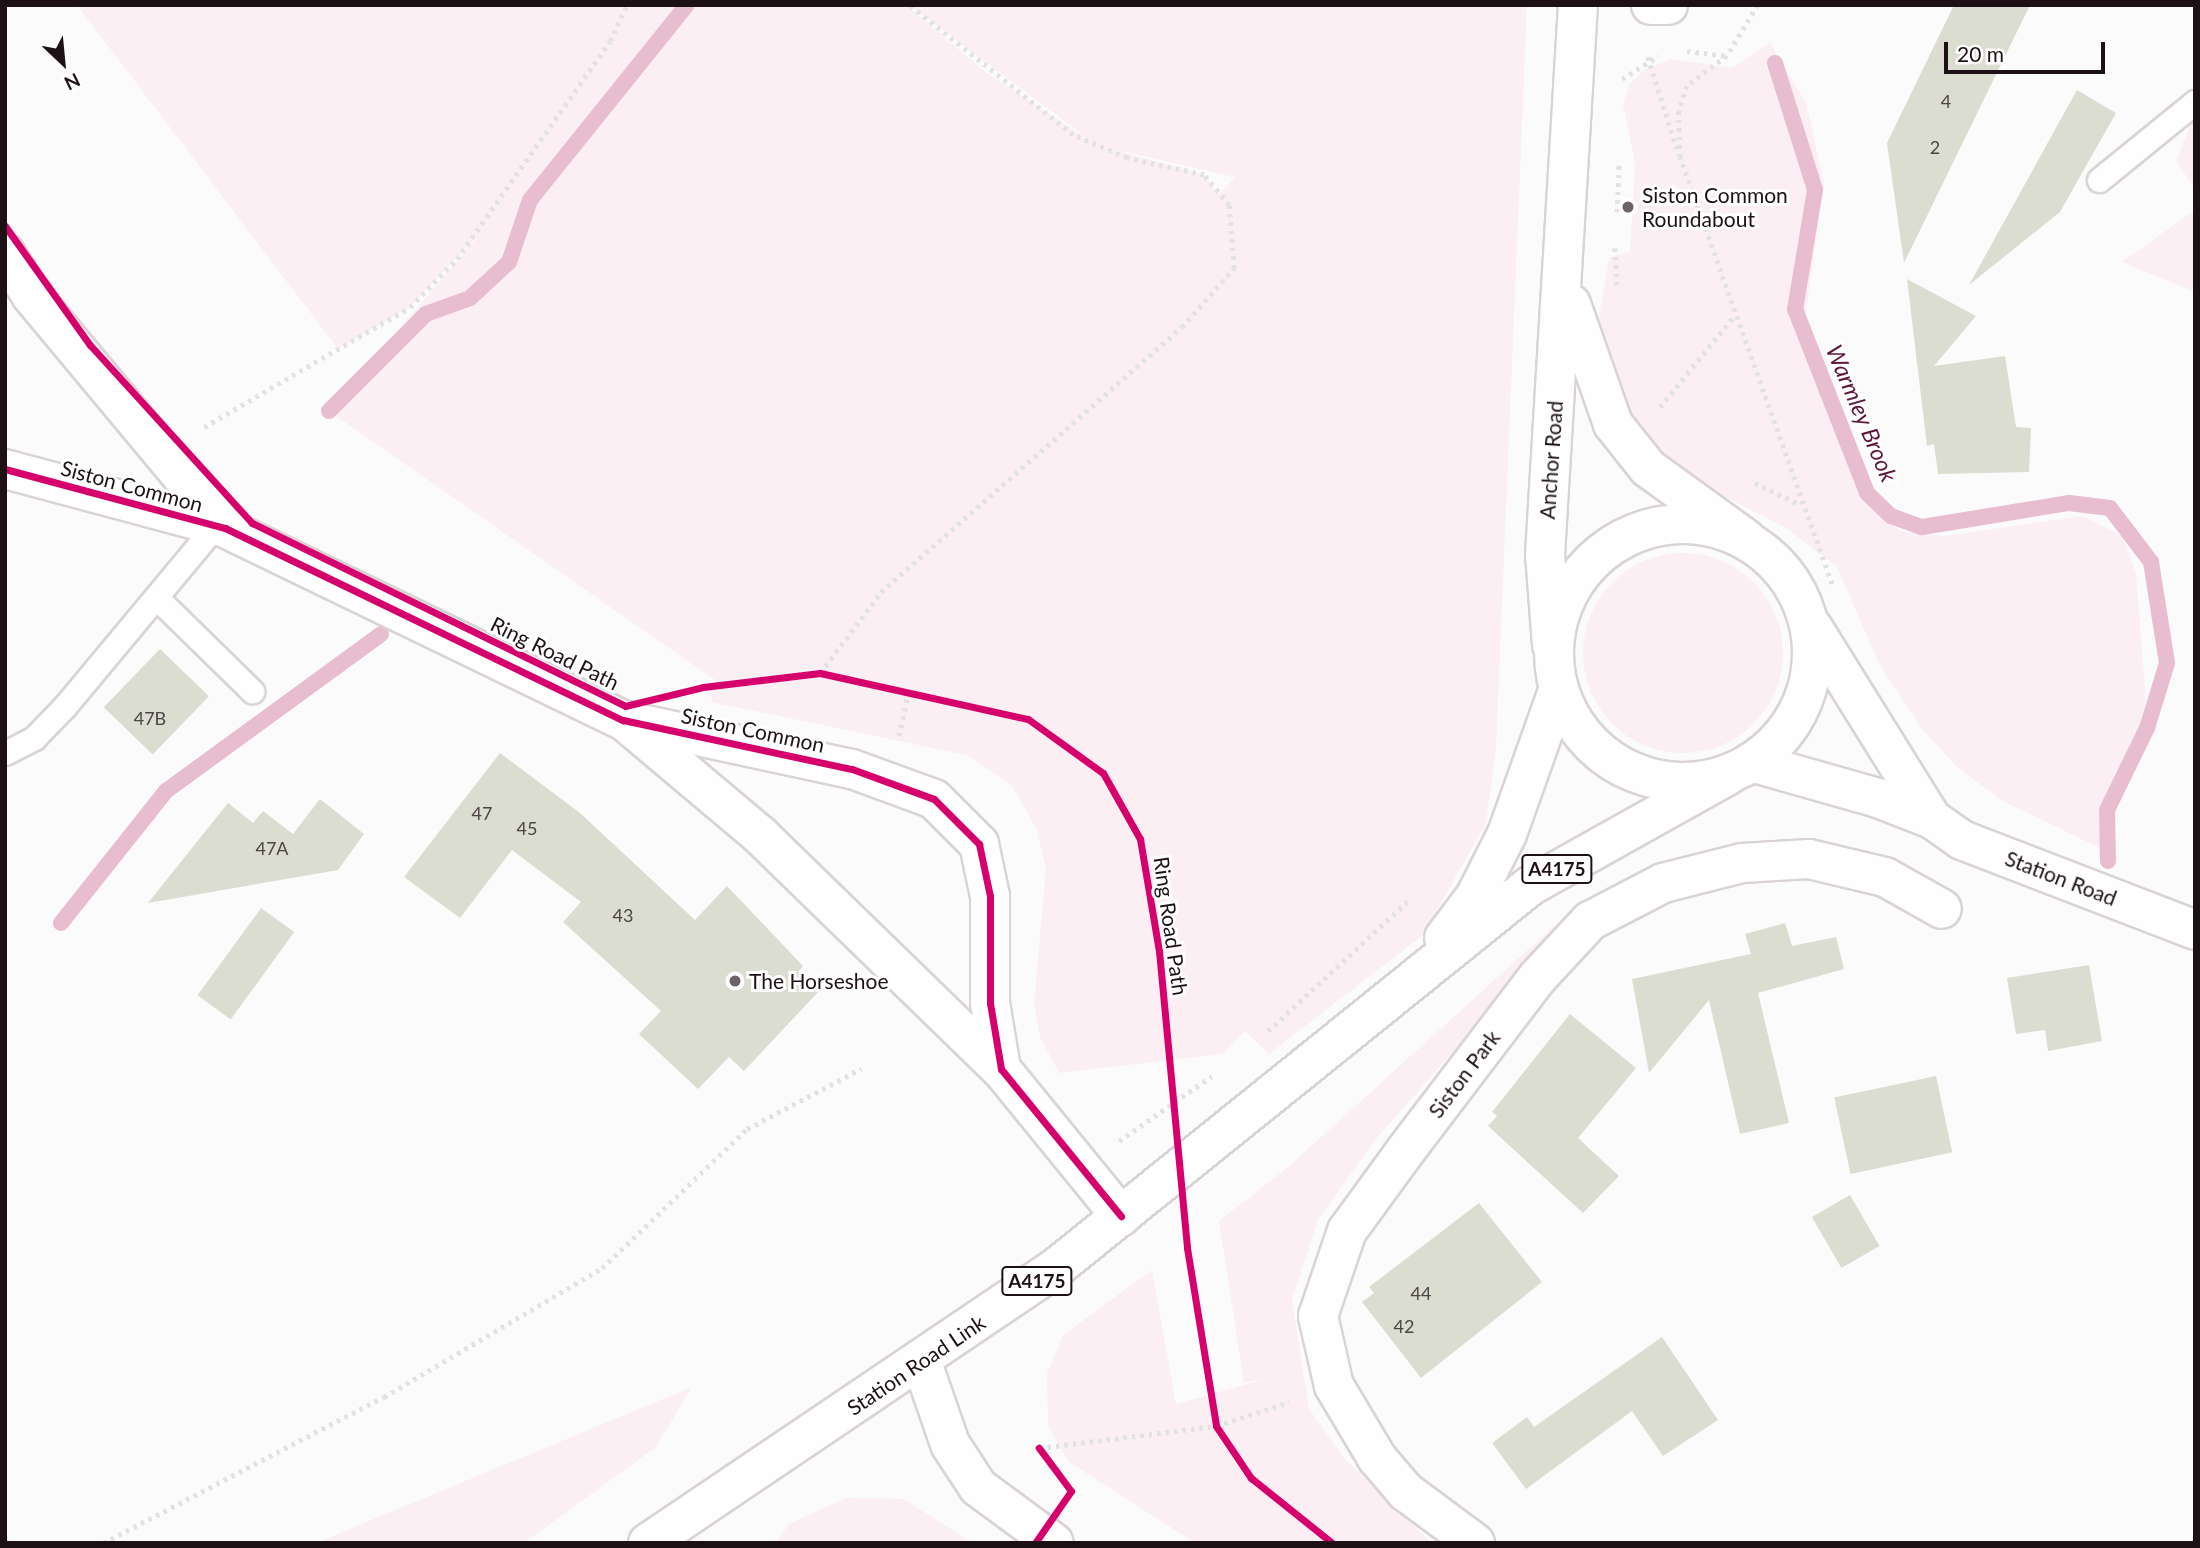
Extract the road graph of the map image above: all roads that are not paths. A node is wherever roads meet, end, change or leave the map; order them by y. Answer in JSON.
{"nodes":[{"id":1,"x":1578,"y":5,"type":"edge"},
{"id":2,"x":1651,"y":5,"type":"edge"},
{"id":3,"x":1668,"y":5,"type":"edge"},
{"id":4,"x":2195,"y":102,"type":"edge"},
{"id":5,"x":2099,"y":180,"type":"dead end"},
{"id":6,"x":5,"y":253,"type":"edge"},
{"id":7,"x":1563,"y":275,"type":"junction"},
{"id":8,"x":5,"y":469,"type":"edge"},
{"id":9,"x":220,"y":527,"type":"junction"},
{"id":10,"x":1746,"y":539,"type":"junction"},
{"id":11,"x":158,"y":599,"type":"junction"},
{"id":12,"x":1811,"y":623,"type":"junction"},
{"id":13,"x":1552,"y":645,"type":"junction"},
{"id":14,"x":252,"y":691,"type":"dead end"},
{"id":15,"x":1558,"y":691,"type":"junction"},
{"id":16,"x":623,"y":720,"type":"junction"},
{"id":17,"x":5,"y":753,"type":"edge"},
{"id":18,"x":1740,"y":769,"type":"junction"},
{"id":19,"x":1932,"y":819,"type":"junction"},
{"id":20,"x":1942,"y":909,"type":"dead end"},
{"id":21,"x":2195,"y":930,"type":"edge"},
{"id":22,"x":1405,"y":990,"type":"junction"},
{"id":23,"x":1001,"y":1069,"type":"junction"},
{"id":24,"x":1121,"y":1216,"type":"junction"},
{"id":25,"x":922,"y":1363,"type":"junction"},
{"id":26,"x":648,"y":1543,"type":"edge"},
{"id":27,"x":1054,"y":1543,"type":"edge"},
{"id":28,"x":1475,"y":1543,"type":"edge"}],
"edges":[{"from":1,"to":7,"type":"street","name":"Anchor Road"},
{"from":2,"to":3,"type":"street"},
{"from":4,"to":5,"type":"lane"},
{"from":6,"to":9,"type":"street"},
{"from":7,"to":10,"type":"street","name":"Anchor Road"},
{"from":7,"to":13,"type":"street","name":"Anchor Road"},
{"from":8,"to":9,"type":"street","name":"Siston Common"},
{"from":9,"to":11,"type":"lane"},
{"from":9,"to":16,"type":"street","name":"Siston Common"},
{"from":10,"to":12,"type":"street","number":"A4175"},
{"from":10,"to":13,"type":"street","number":"A4175"},
{"from":11,"to":14,"type":"lane"},
{"from":11,"to":17,"type":"lane"},
{"from":12,"to":18,"type":"street","number":"A4175"},
{"from":12,"to":19,"type":"street","name":"Station Road","number":"A4175"},
{"from":13,"to":15,"type":"street","number":"A4175"},
{"from":15,"to":18,"type":"street","number":"A4175"},
{"from":15,"to":22,"type":"street","name":"Station Road Link","number":"A4175"},
{"from":16,"to":23,"type":"street","name":"Siston Common"},
{"from":16,"to":23,"type":"street","name":"Siston Common"},
{"from":18,"to":19,"type":"street","name":"Station Road","number":"A4175"},
{"from":18,"to":22,"type":"street","name":"Station Road Link","number":"A4175"},
{"from":19,"to":21,"type":"street","name":"Station Road","number":"A4175"},
{"from":20,"to":28,"type":"street","name":"Siston Park"},
{"from":22,"to":24,"type":"street","name":"Station Road Link","number":"A4175"},
{"from":23,"to":24,"type":"street","name":"Siston Common"},
{"from":24,"to":25,"type":"street","name":"Station Road Link","number":"A4175"},
{"from":25,"to":26,"type":"street","name":"Station Road Link","number":"A4175"},
{"from":25,"to":27,"type":"street"}]}
